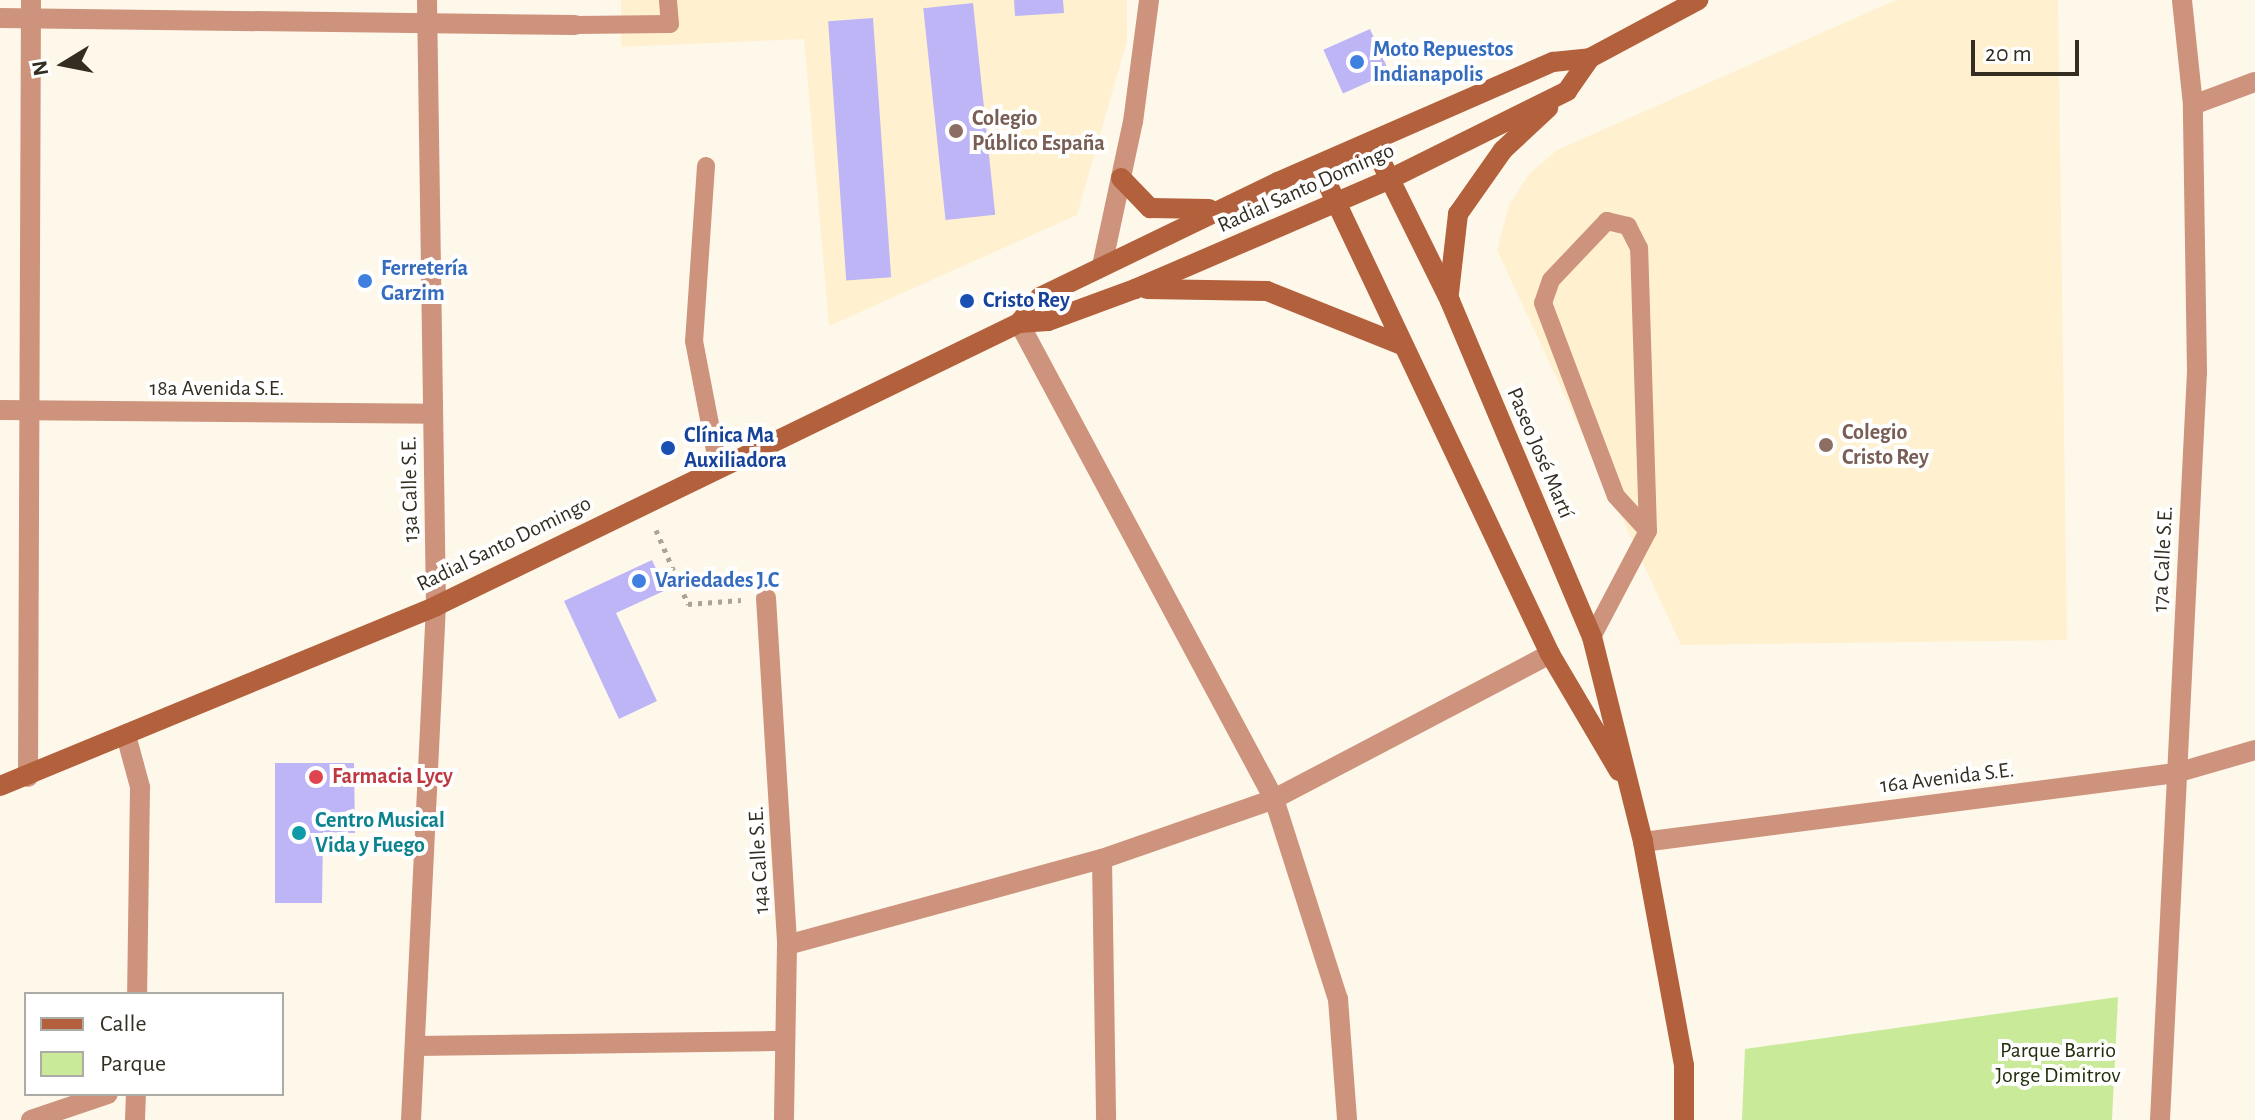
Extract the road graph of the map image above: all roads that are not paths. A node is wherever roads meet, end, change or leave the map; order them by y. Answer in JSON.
{"nodes":[{"id":1,"x":427,"y":0,"type":"edge"},
{"id":2,"x":668,"y":0,"type":"edge"},
{"id":3,"x":1149,"y":0,"type":"edge"},
{"id":4,"x":1698,"y":0,"type":"edge"},
{"id":5,"x":2182,"y":0,"type":"edge"},
{"id":6,"x":31,"y":10,"type":"edge"},
{"id":7,"x":0,"y":18,"type":"edge"},
{"id":8,"x":575,"y":25,"type":"joint"},
{"id":9,"x":427,"y":26,"type":"junction"},
{"id":10,"x":1590,"y":58,"type":"junction"},
{"id":11,"x":2255,"y":82,"type":"edge"},
{"id":12,"x":1567,"y":91,"type":"junction"},
{"id":13,"x":2193,"y":105,"type":"junction"},
{"id":14,"x":1372,"y":143,"type":"junction"},
{"id":15,"x":706,"y":166,"type":"dead end"},
{"id":16,"x":1319,"y":166,"type":"junction"},
{"id":17,"x":1121,"y":178,"type":"junction"},
{"id":18,"x":1390,"y":179,"type":"junction"},
{"id":19,"x":1334,"y":202,"type":"junction"},
{"id":20,"x":1225,"y":207,"type":"junction"},
{"id":21,"x":1102,"y":266,"type":"junction"},
{"id":22,"x":1135,"y":289,"type":"junction"},
{"id":23,"x":1450,"y":301,"type":"junction"},
{"id":24,"x":1019,"y":323,"type":"junction"},
{"id":25,"x":1402,"y":345,"type":"junction"},
{"id":26,"x":0,"y":410,"type":"edge"},
{"id":27,"x":33,"y":412,"type":"junction"},
{"id":28,"x":433,"y":414,"type":"junction"},
{"id":29,"x":718,"y":466,"type":"junction"},
{"id":30,"x":1648,"y":531,"type":"junction"},
{"id":31,"x":766,"y":598,"type":"road end"},
{"id":32,"x":436,"y":606,"type":"junction"},
{"id":33,"x":1592,"y":637,"type":"junction"},
{"id":34,"x":1550,"y":654,"type":"junction"},
{"id":35,"x":127,"y":739,"type":"junction"},
{"id":36,"x":2255,"y":750,"type":"edge"},
{"id":37,"x":2176,"y":773,"type":"junction"},
{"id":38,"x":28,"y":777,"type":"junction"},
{"id":39,"x":0,"y":786,"type":"edge"},
{"id":40,"x":1632,"y":793,"type":"junction"},
{"id":41,"x":1274,"y":799,"type":"junction"},
{"id":42,"x":1643,"y":842,"type":"junction"},
{"id":43,"x":1102,"y":859,"type":"junction"},
{"id":44,"x":787,"y":945,"type":"junction"},
{"id":45,"x":137,"y":992,"type":"edge"},
{"id":46,"x":784,"y":1041,"type":"junction"},
{"id":47,"x":415,"y":1046,"type":"junction"},
{"id":48,"x":102,"y":1096,"type":"edge"},
{"id":49,"x":136,"y":1096,"type":"edge"},
{"id":50,"x":31,"y":1120,"type":"edge"},
{"id":51,"x":135,"y":1120,"type":"edge"},
{"id":52,"x":411,"y":1120,"type":"edge"},
{"id":53,"x":784,"y":1120,"type":"edge"},
{"id":54,"x":1106,"y":1120,"type":"edge"},
{"id":55,"x":1347,"y":1120,"type":"edge"},
{"id":56,"x":1684,"y":1120,"type":"edge"},
{"id":57,"x":2160,"y":1120,"type":"edge"}],
"edges":[{"from":1,"to":9,"type":"street","name":"13a Calle S.E."},
{"from":2,"to":8,"type":"lane"},
{"from":3,"to":17,"type":"street"},
{"from":4,"to":10,"type":"main road","name":"Radial Santo Domingo"},
{"from":5,"to":13,"type":"street","name":"17a Calle S.E."},
{"from":6,"to":7,"type":"street"},
{"from":6,"to":9,"type":"street"},
{"from":6,"to":27,"type":"street"},
{"from":8,"to":9,"type":"street"},
{"from":9,"to":28,"type":"street","name":"13a Calle S.E."},
{"from":10,"to":12,"type":"main road","name":"Radial Santo Domingo"},
{"from":10,"to":14,"type":"main road","name":"Radial Santo Domingo"},
{"from":11,"to":13,"type":"street"},
{"from":12,"to":18,"type":"main road","name":"Radial Santo Domingo"},
{"from":12,"to":23,"type":"main road"},
{"from":13,"to":37,"type":"street","name":"17a Calle S.E."},
{"from":14,"to":16,"type":"main road","name":"Radial Santo Domingo"},
{"from":14,"to":18,"type":"main road","name":"Paseo José Martí"},
{"from":15,"to":29,"type":"lane"},
{"from":16,"to":19,"type":"main road","name":"Paseo José Martí"},
{"from":16,"to":20,"type":"main road","name":"Radial Santo Domingo"},
{"from":17,"to":20,"type":"main road"},
{"from":17,"to":21,"type":"street"},
{"from":18,"to":19,"type":"main road","name":"Radial Santo Domingo"},
{"from":18,"to":23,"type":"main road","name":"Paseo José Martí"},
{"from":19,"to":22,"type":"main road","name":"Radial Santo Domingo"},
{"from":19,"to":25,"type":"main road","name":"Paseo José Martí"},
{"from":20,"to":21,"type":"main road","name":"Radial Santo Domingo"},
{"from":21,"to":24,"type":"main road","name":"Radial Santo Domingo"},
{"from":22,"to":24,"type":"main road","name":"Radial Santo Domingo"},
{"from":22,"to":25,"type":"main road"},
{"from":23,"to":33,"type":"main road","name":"Paseo José Martí"},
{"from":24,"to":29,"type":"main road","name":"Radial Santo Domingo"},
{"from":24,"to":41,"type":"street"},
{"from":25,"to":34,"type":"main road","name":"Paseo José Martí"},
{"from":26,"to":27,"type":"street","name":"18a Avenida S.E."},
{"from":27,"to":28,"type":"street","name":"18a Avenida S.E."},
{"from":27,"to":38,"type":"street"},
{"from":28,"to":32,"type":"street","name":"13a Calle S.E."},
{"from":29,"to":32,"type":"main road","name":"Radial Santo Domingo"},
{"from":30,"to":30,"type":"lane"},
{"from":30,"to":33,"type":"lane"},
{"from":31,"to":44,"type":"street","name":"14a Calle S.E."},
{"from":32,"to":35,"type":"main road","name":"Radial Santo Domingo"},
{"from":32,"to":47,"type":"street","name":"13a Calle S.E."},
{"from":33,"to":40,"type":"main road","name":"Paseo José Martí"},
{"from":34,"to":40,"type":"main road","name":"Paseo José Martí"},
{"from":34,"to":41,"type":"street"},
{"from":35,"to":38,"type":"main road","name":"Radial Santo Domingo"},
{"from":35,"to":45,"type":"street"},
{"from":36,"to":37,"type":"street","name":"16a Avenida S.E."},
{"from":37,"to":42,"type":"street","name":"16a Avenida S.E."},
{"from":37,"to":57,"type":"street","name":"17a Calle S.E."},
{"from":38,"to":39,"type":"main road","name":"Radial Santo Domingo"},
{"from":40,"to":42,"type":"main road","name":"Paseo José Martí"},
{"from":41,"to":43,"type":"street"},
{"from":41,"to":55,"type":"street"},
{"from":42,"to":56,"type":"main road","name":"Paseo José Martí"},
{"from":43,"to":44,"type":"street"},
{"from":43,"to":54,"type":"street"},
{"from":44,"to":46,"type":"street","name":"14a Calle S.E."},
{"from":46,"to":47,"type":"street"},
{"from":46,"to":53,"type":"street","name":"14a Calle S.E."},
{"from":47,"to":52,"type":"street","name":"13a Calle S.E."},
{"from":48,"to":50,"type":"street"},
{"from":49,"to":51,"type":"street"}]}
